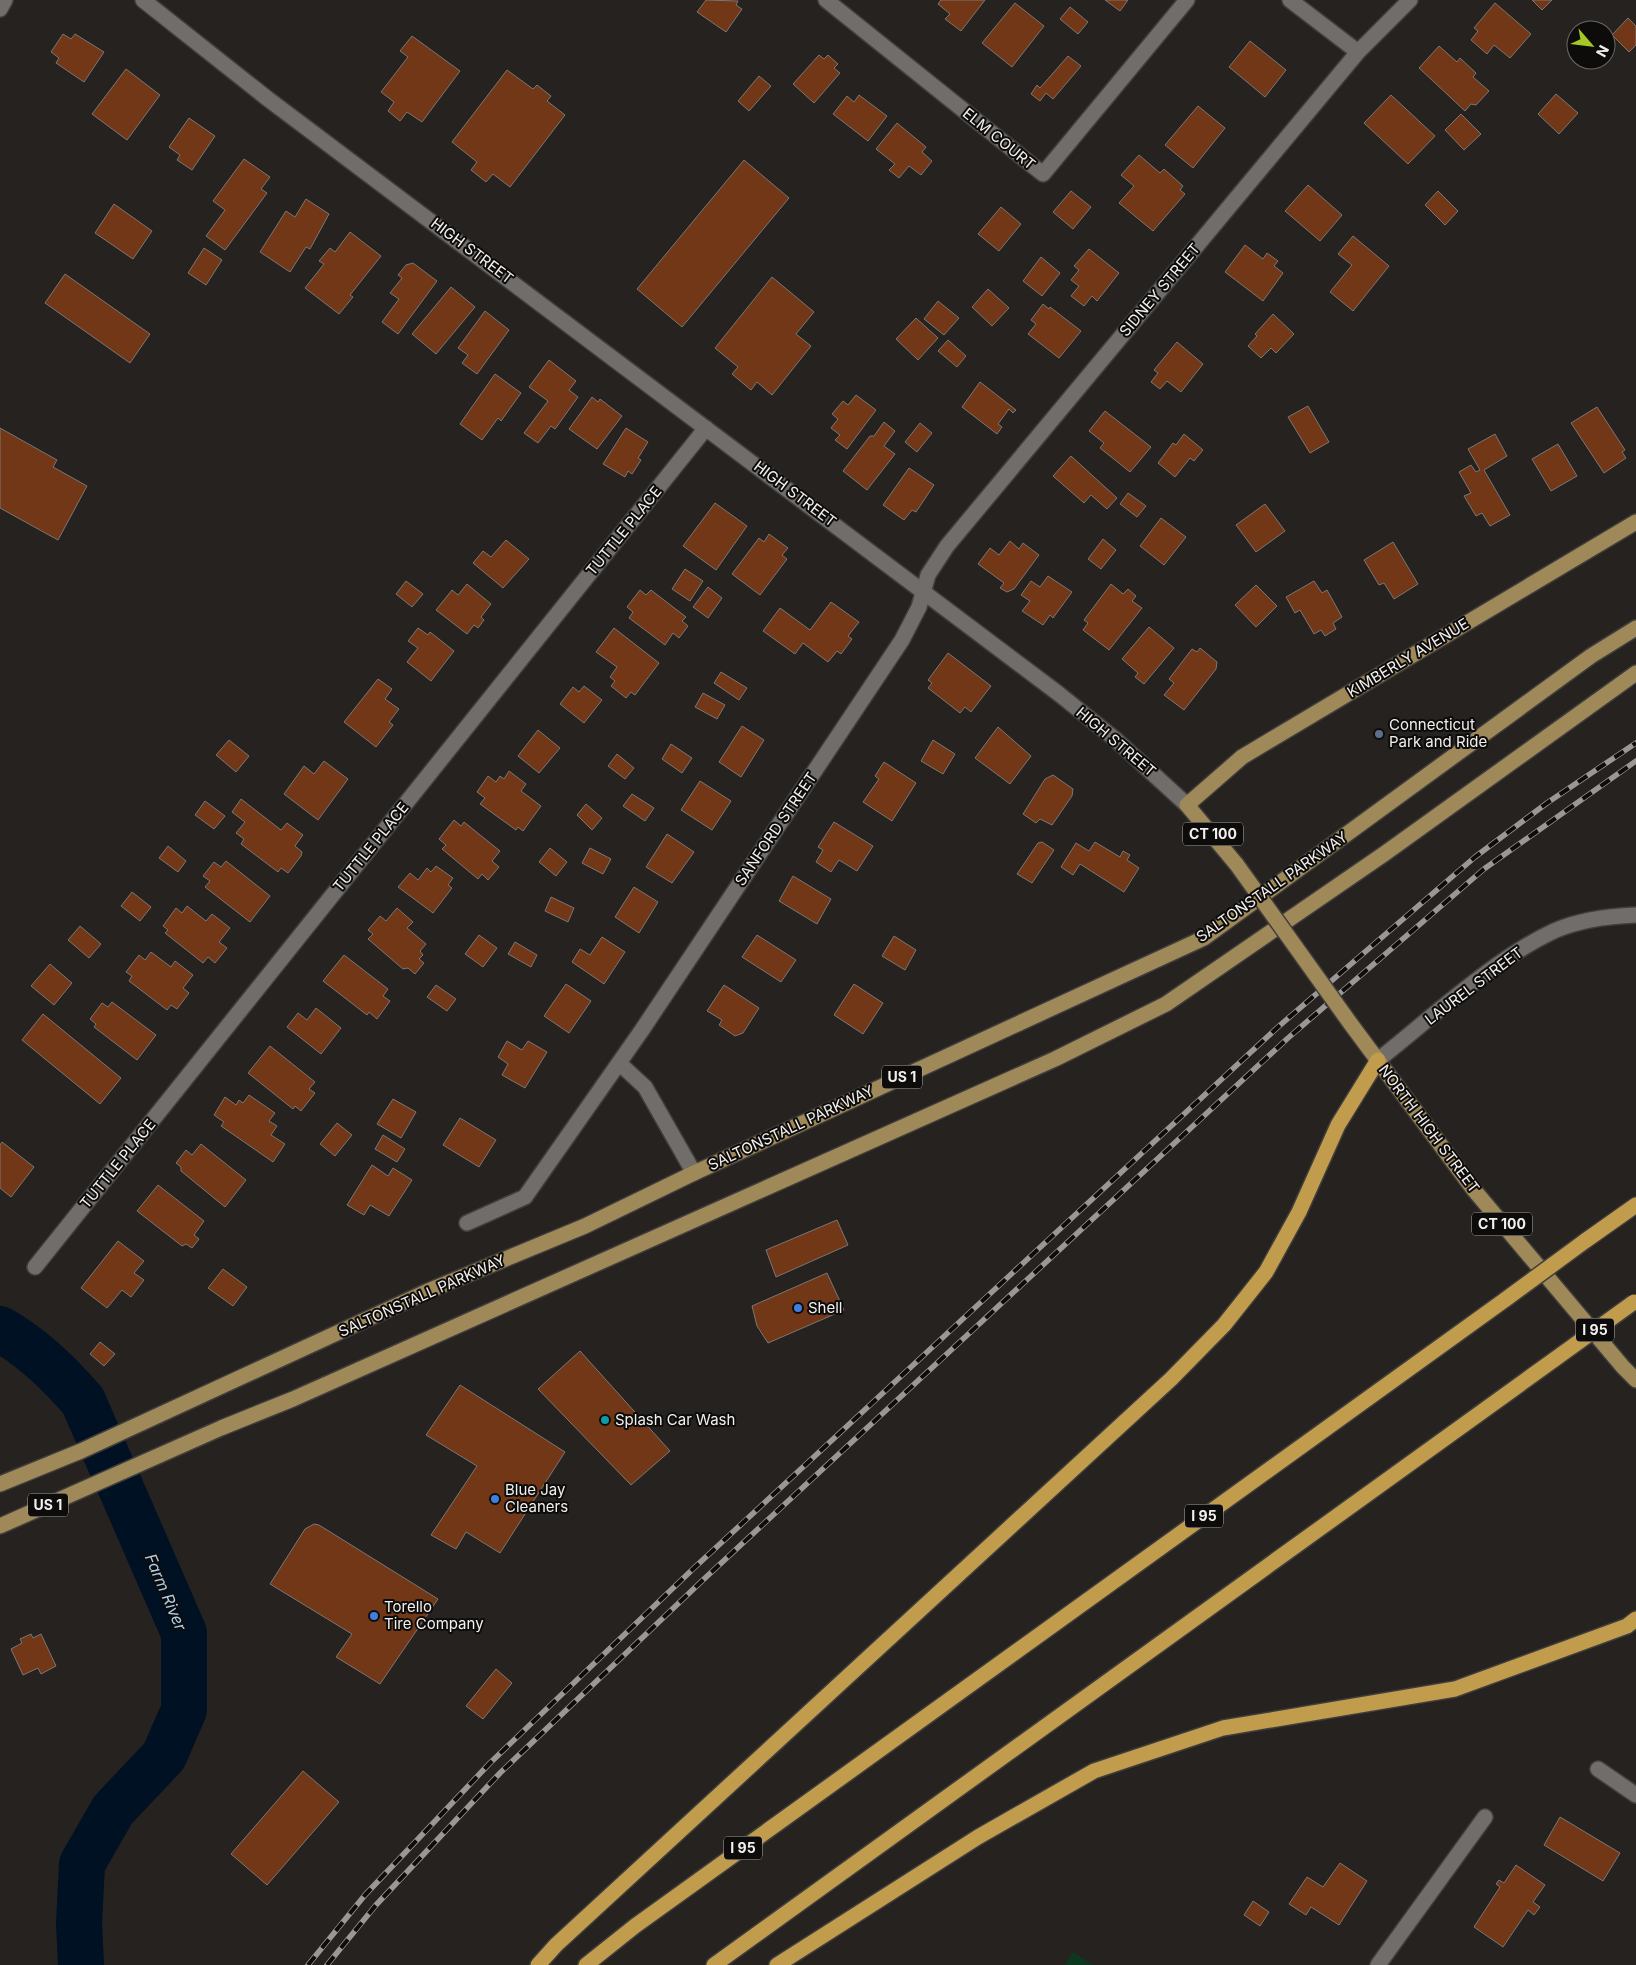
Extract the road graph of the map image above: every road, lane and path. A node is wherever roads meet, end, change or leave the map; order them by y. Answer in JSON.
{"nodes":[{"id":1,"x":5,"y":0,"type":"edge"},
{"id":2,"x":143,"y":0,"type":"edge"},
{"id":3,"x":826,"y":0,"type":"edge"},
{"id":4,"x":1187,"y":0,"type":"edge"},
{"id":5,"x":1290,"y":0,"type":"edge"},
{"id":6,"x":1410,"y":0,"type":"edge"},
{"id":7,"x":0,"y":9,"type":"edge"},
{"id":8,"x":1358,"y":52,"type":"junction"},
{"id":9,"x":706,"y":428,"type":"junction"},
{"id":10,"x":1636,"y":522,"type":"edge"},
{"id":11,"x":923,"y":589,"type":"junction"},
{"id":12,"x":1636,"y":628,"type":"edge"},
{"id":13,"x":1636,"y":673,"type":"edge"},
{"id":14,"x":1187,"y":805,"type":"junction"},
{"id":15,"x":1636,"y":915,"type":"edge"},
{"id":16,"x":1378,"y":1060,"type":"junction"},
{"id":17,"x":619,"y":1063,"type":"junction"},
{"id":18,"x":694,"y":1173,"type":"junction"},
{"id":19,"x":1636,"y":1205,"type":"edge"},
{"id":20,"x":466,"y":1223,"type":"dead end"},
{"id":21,"x":35,"y":1267,"type":"dead end"},
{"id":22,"x":1635,"y":1301,"type":"edge"},
{"id":23,"x":1636,"y":1380,"type":"edge"},
{"id":24,"x":0,"y":1484,"type":"edge"},
{"id":25,"x":0,"y":1526,"type":"edge"},
{"id":26,"x":1636,"y":1619,"type":"edge"},
{"id":27,"x":1598,"y":1770,"type":"dead end"},
{"id":28,"x":1636,"y":1795,"type":"edge"},
{"id":29,"x":1484,"y":1817,"type":"dead end"},
{"id":30,"x":538,"y":1965,"type":"edge"},
{"id":31,"x":586,"y":1965,"type":"edge"},
{"id":32,"x":714,"y":1965,"type":"edge"},
{"id":33,"x":777,"y":1965,"type":"edge"},
{"id":34,"x":1378,"y":1965,"type":"edge"}],
"edges":[{"from":1,"to":7,"type":"street"},
{"from":2,"to":9,"type":"street","name":"HIGH STREET","number":"CT 100"},
{"from":3,"to":4,"type":"street","name":"ELM COURT"},
{"from":5,"to":8,"type":"street"},
{"from":6,"to":8,"type":"street","name":"SIDNEY STREET"},
{"from":8,"to":11,"type":"street","name":"SIDNEY STREET"},
{"from":9,"to":11,"type":"street","name":"HIGH STREET","number":"CT 100"},
{"from":9,"to":21,"type":"street","name":"TUTTLE PLACE"},
{"from":10,"to":14,"type":"main road","name":"KIMBERLY AVENUE"},
{"from":11,"to":14,"type":"street","name":"HIGH STREET","number":"CT 100"},
{"from":11,"to":17,"type":"street","name":"SANFORD STREET"},
{"from":12,"to":18,"type":"main road","name":"SALTONSTALL PARKWAY","number":"US 1"},
{"from":13,"to":25,"type":"main road","number":"US 1"},
{"from":14,"to":16,"type":"main road","name":"HIGH STREET","number":"CT 100","bridge":true},
{"from":15,"to":16,"type":"street","name":"LAUREL STREET"},
{"from":16,"to":23,"type":"main road","name":"NORTH HIGH STREET","number":"CT 100"},
{"from":16,"to":30,"type":"highway"},
{"from":17,"to":18,"type":"street"},
{"from":17,"to":20,"type":"street","name":"SANFORD STREET"},
{"from":18,"to":24,"type":"main road","name":"SALTONSTALL PARKWAY","number":"US 1"},
{"from":19,"to":31,"type":"highway","number":"I 95","bridge":true},
{"from":22,"to":32,"type":"highway","number":"I 95","bridge":true},
{"from":26,"to":33,"type":"highway"},
{"from":27,"to":28,"type":"street"},
{"from":29,"to":34,"type":"street"}]}
